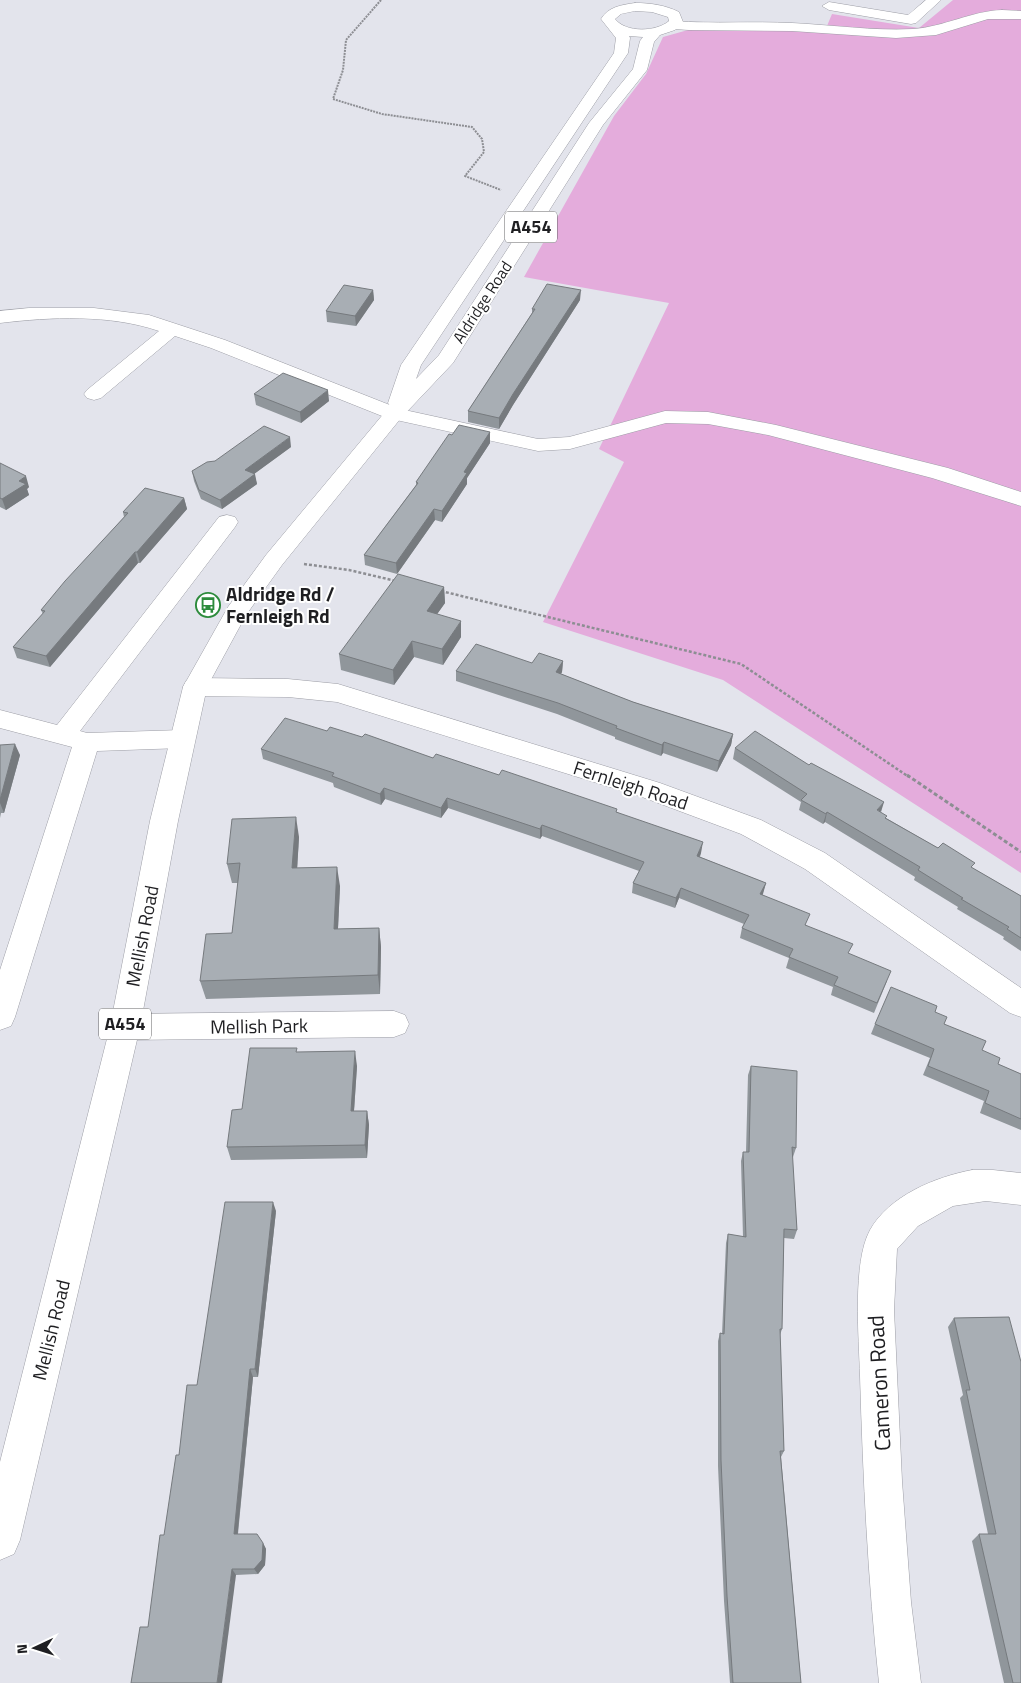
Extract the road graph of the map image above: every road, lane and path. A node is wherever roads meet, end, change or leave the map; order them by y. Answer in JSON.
{"nodes":[{"id":1,"x":380,"y":0,"type":"edge"},
{"id":2,"x":648,"y":0,"type":"edge"},
{"id":3,"x":934,"y":0,"type":"edge"},
{"id":4,"x":828,"y":3,"type":"edge"},
{"id":5,"x":629,"y":8,"type":"junction"},
{"id":6,"x":672,"y":13,"type":"edge"},
{"id":7,"x":1021,"y":15,"type":"edge"},
{"id":8,"x":617,"y":28,"type":"junction"},
{"id":9,"x":815,"y":29,"type":"junction"},
{"id":10,"x":656,"y":32,"type":"junction"},
{"id":11,"x":522,"y":200,"type":"junction"},
{"id":12,"x":0,"y":317,"type":"edge"},
{"id":13,"x":172,"y":329,"type":"junction"},
{"id":14,"x":94,"y":394,"type":"dead end"},
{"id":15,"x":394,"y":414,"type":"junction"},
{"id":16,"x":1021,"y":499,"type":"edge"},
{"id":17,"x":227,"y":522,"type":"dead end"},
{"id":18,"x":296,"y":532,"type":"joint"},
{"id":19,"x":274,"y":560,"type":"junction"},
{"id":20,"x":396,"y":581,"type":"edge"},
{"id":21,"x":434,"y":590,"type":"edge"},
{"id":22,"x":195,"y":687,"type":"junction"},
{"id":23,"x":0,"y":719,"type":"edge"},
{"id":24,"x":75,"y":739,"type":"junction"},
{"id":25,"x":182,"y":739,"type":"junction"},
{"id":26,"x":1021,"y":852,"type":"edge"},
{"id":27,"x":1021,"y":1004,"type":"edge"},
{"id":28,"x":0,"y":1017,"type":"edge"},
{"id":29,"x":394,"y":1024,"type":"dead end"},
{"id":30,"x":124,"y":1027,"type":"junction"},
{"id":31,"x":1021,"y":1189,"type":"edge"},
{"id":32,"x":0,"y":1540,"type":"edge"},
{"id":33,"x":900,"y":1683,"type":"edge"}],
"edges":[{"from":1,"to":11,"type":"path"},
{"from":2,"to":5,"type":"main road","number":"A454"},
{"from":3,"to":4,"type":"main road"},
{"from":4,"to":9,"type":"main road"},
{"from":5,"to":6,"type":"main road"},
{"from":5,"to":8,"type":"main road","number":"A454"},
{"from":6,"to":9,"type":"main road"},
{"from":6,"to":10,"type":"main road"},
{"from":7,"to":9,"type":"main road"},
{"from":8,"to":10,"type":"main road"},
{"from":8,"to":11,"type":"main road","name":"Aldridge Road","number":"A454"},
{"from":10,"to":15,"type":"main road","name":"Aldridge Road","number":"A454"},
{"from":11,"to":15,"type":"main road","name":"Aldridge Road","number":"A454"},
{"from":12,"to":13,"type":"main road"},
{"from":13,"to":14,"type":"main road"},
{"from":13,"to":15,"type":"main road"},
{"from":15,"to":16,"type":"main road"},
{"from":15,"to":18,"type":"main road","name":"Aldridge Road","number":"A454"},
{"from":17,"to":24,"type":"main road"},
{"from":18,"to":19,"type":"main road","name":"Mellish Road","number":"A454"},
{"from":19,"to":20,"type":"path"},
{"from":19,"to":22,"type":"main road","name":"Mellish Road","number":"A454"},
{"from":21,"to":26,"type":"path"},
{"from":22,"to":25,"type":"main road","name":"Mellish Road","number":"A454"},
{"from":22,"to":27,"type":"main road","name":"Fernleigh Road"},
{"from":23,"to":24,"type":"main road"},
{"from":24,"to":25,"type":"main road"},
{"from":24,"to":28,"type":"main road"},
{"from":25,"to":30,"type":"main road","name":"Mellish Road","number":"A454"},
{"from":29,"to":30,"type":"main road","name":"Mellish Park"},
{"from":30,"to":32,"type":"main road","name":"Mellish Road","number":"A454"},
{"from":31,"to":33,"type":"main road","name":"Cameron Road"}]}
